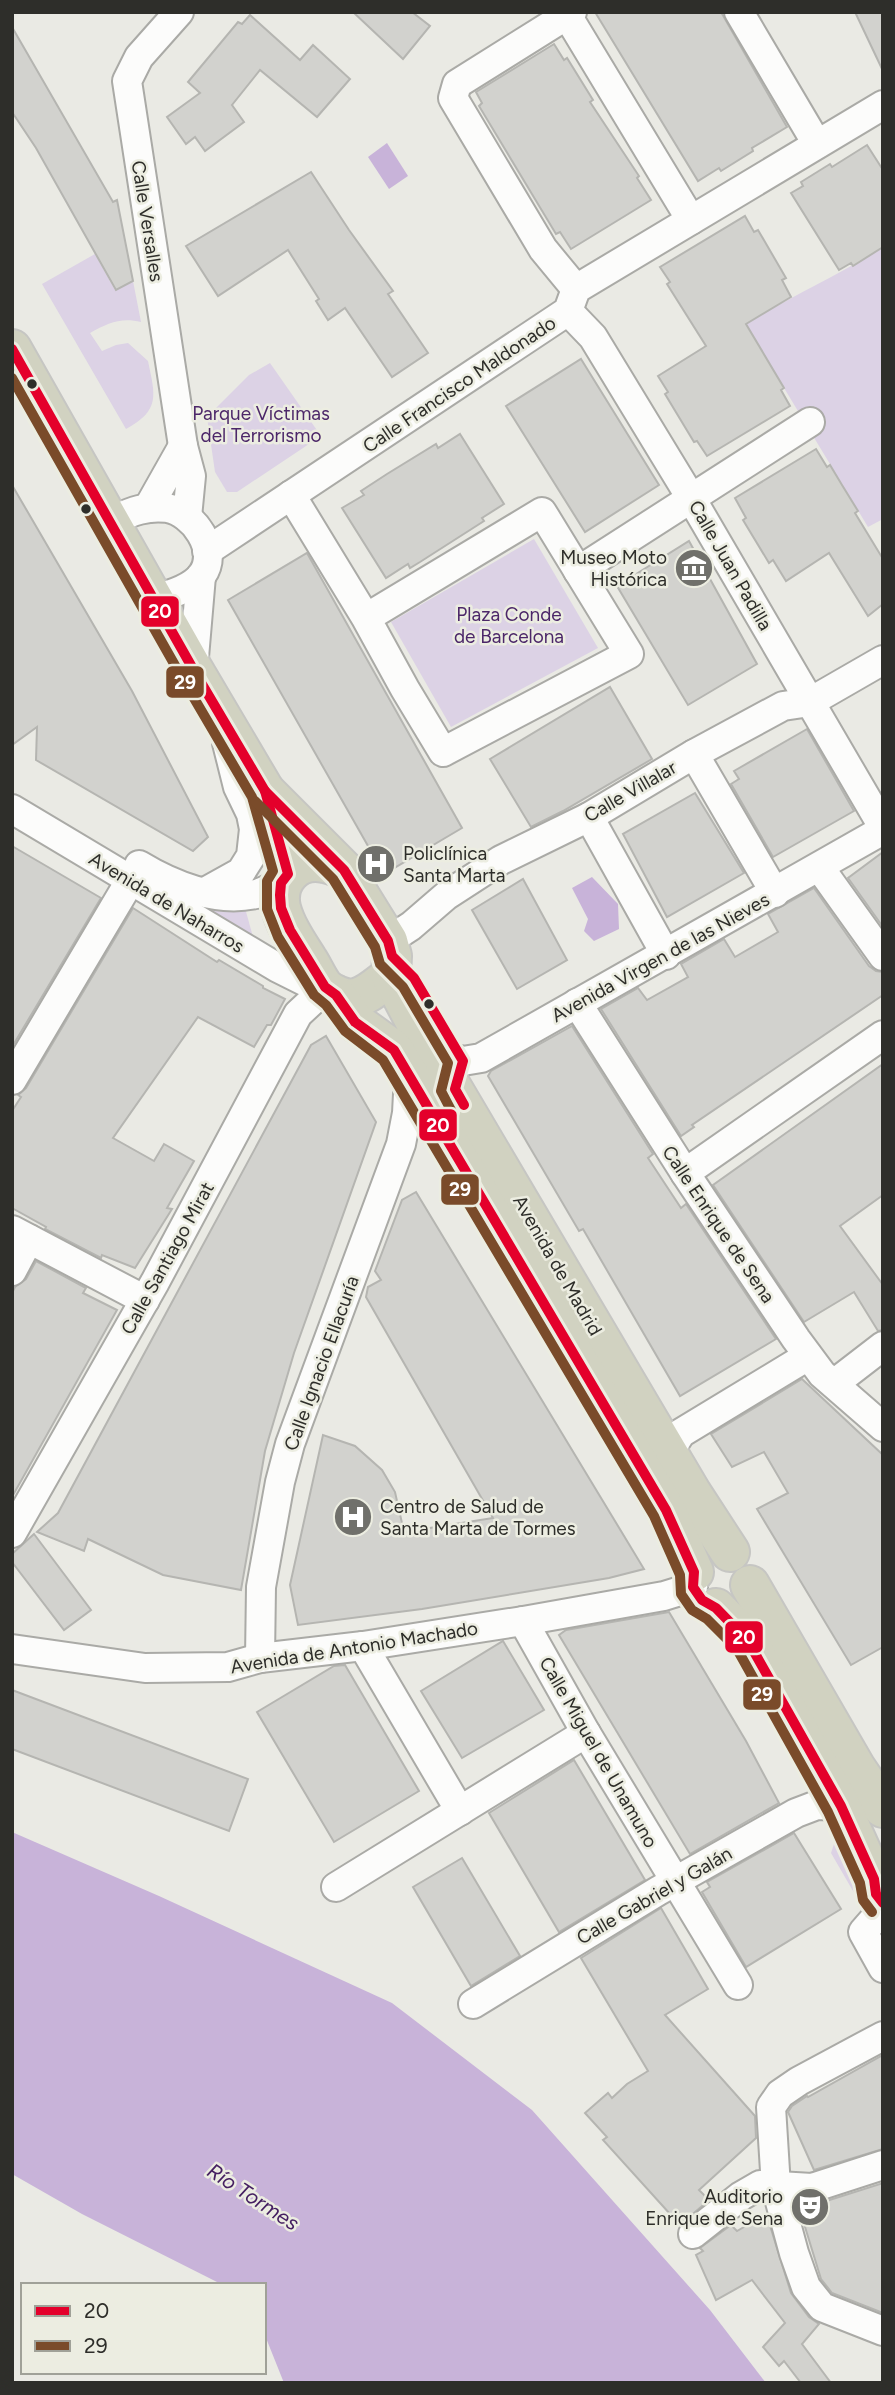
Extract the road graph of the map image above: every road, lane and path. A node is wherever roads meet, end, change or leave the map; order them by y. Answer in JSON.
{"nodes":[{"id":1,"x":179,"y":12,"type":"edge"},
{"id":2,"x":739,"y":12,"type":"edge"},
{"id":3,"x":569,"y":14,"type":"edge"},
{"id":4,"x":883,"y":105,"type":"edge"},
{"id":5,"x":817,"y":144,"type":"junction"},
{"id":6,"x":691,"y":220,"type":"junction"},
{"id":7,"x":572,"y":300,"type":"junction"},
{"id":8,"x":16,"y":363,"type":"edge"},
{"id":9,"x":810,"y":422,"type":"dead end"},
{"id":10,"x":183,"y":446,"type":"junction"},
{"id":11,"x":291,"y":495,"type":"junction"},
{"id":12,"x":691,"y":498,"type":"junction"},
{"id":13,"x":148,"y":508,"type":"junction"},
{"id":14,"x":187,"y":517,"type":"junction"},
{"id":15,"x":110,"y":522,"type":"junction"},
{"id":16,"x":204,"y":563,"type":"junction"},
{"id":17,"x":578,"y":571,"type":"junction"},
{"id":18,"x":154,"y":599,"type":"junction"},
{"id":19,"x":366,"y":618,"type":"junction"},
{"id":20,"x":883,"y":660,"type":"edge"},
{"id":21,"x":193,"y":669,"type":"junction"},
{"id":22,"x":810,"y":702,"type":"junction"},
{"id":23,"x":218,"y":710,"type":"junction"},
{"id":24,"x":694,"y":754,"type":"junction"},
{"id":25,"x":12,"y":788,"type":"edge"},
{"id":26,"x":265,"y":791,"type":"junction"},
{"id":27,"x":12,"y":809,"type":"edge"},
{"id":28,"x":589,"y":817,"type":"junction"},
{"id":29,"x":883,"y":829,"type":"edge"},
{"id":30,"x":820,"y":868,"type":"junction"},
{"id":31,"x":344,"y":870,"type":"junction"},
{"id":32,"x":138,"y":875,"type":"junction"},
{"id":33,"x":285,"y":878,"type":"junction"},
{"id":34,"x":205,"y":892,"type":"junction"},
{"id":35,"x":775,"y":893,"type":"junction"},
{"id":36,"x":666,"y":955,"type":"junction"},
{"id":37,"x":883,"y":956,"type":"edge"},
{"id":38,"x":389,"y":958,"type":"junction"},
{"id":39,"x":329,"y":990,"type":"junction"},
{"id":40,"x":577,"y":1003,"type":"junction"},
{"id":41,"x":883,"y":1035,"type":"edge"},
{"id":42,"x":420,"y":1064,"type":"junction"},
{"id":43,"x":15,"y":1067,"type":"edge"},
{"id":44,"x":685,"y":1173,"type":"junction"},
{"id":45,"x":21,"y":1235,"type":"edge"},
{"id":46,"x":12,"y":1271,"type":"edge"},
{"id":47,"x":145,"y":1300,"type":"junction"},
{"id":48,"x":883,"y":1346,"type":"edge"},
{"id":49,"x":808,"y":1356,"type":"junction"},
{"id":50,"x":835,"y":1383,"type":"junction"},
{"id":51,"x":883,"y":1427,"type":"edge"},
{"id":52,"x":668,"y":1453,"type":"junction"},
{"id":53,"x":12,"y":1533,"type":"edge"},
{"id":54,"x":730,"y":1552,"type":"junction"},
{"id":55,"x":750,"y":1585,"type":"junction"},
{"id":56,"x":701,"y":1589,"type":"junction"},
{"id":57,"x":523,"y":1621,"type":"junction"},
{"id":58,"x":363,"y":1646,"type":"junction"},
{"id":59,"x":12,"y":1649,"type":"edge"},
{"id":60,"x":260,"y":1658,"type":"junction"},
{"id":61,"x":586,"y":1733,"type":"junction"},
{"id":62,"x":841,"y":1806,"type":"junction"},
{"id":63,"x":883,"y":1808,"type":"edge"},
{"id":64,"x":460,"y":1811,"type":"junction"},
{"id":65,"x":675,"y":1882,"type":"junction"},
{"id":66,"x":336,"y":1888,"type":"dead end"},
{"id":67,"x":881,"y":1888,"type":"edge"},
{"id":68,"x":883,"y":1968,"type":"edge"},
{"id":69,"x":738,"y":1985,"type":"dead end"},
{"id":70,"x":473,"y":2004,"type":"dead end"},
{"id":71,"x":883,"y":2036,"type":"edge"},
{"id":72,"x":883,"y":2165,"type":"edge"},
{"id":73,"x":776,"y":2187,"type":"junction"},
{"id":74,"x":693,"y":2234,"type":"dead end"},
{"id":75,"x":883,"y":2332,"type":"edge"}],
"edges":[{"from":1,"to":10,"type":"street","name":"Calle Versalles"},
{"from":2,"to":5,"type":"street"},
{"from":3,"to":6,"type":"street"},
{"from":3,"to":7,"type":"street","name":"Calle Juan Padilla"},
{"from":4,"to":5,"type":"street","name":"Calle Francisco Maldonado"},
{"from":5,"to":6,"type":"street","name":"Calle Francisco Maldonado"},
{"from":6,"to":7,"type":"street","name":"Calle Francisco Maldonado"},
{"from":7,"to":11,"type":"street","name":"Calle Francisco Maldonado"},
{"from":7,"to":12,"type":"street","name":"Calle Juan Padilla"},
{"from":8,"to":15,"type":"highway"},
{"from":9,"to":12,"type":"street"},
{"from":10,"to":13,"type":"street"},
{"from":10,"to":14,"type":"street","name":"Calle Versalles"},
{"from":11,"to":16,"type":"street","name":"Calle Francisco Maldonado"},
{"from":11,"to":19,"type":"street"},
{"from":12,"to":17,"type":"street"},
{"from":12,"to":22,"type":"street","name":"Calle Juan Padilla"},
{"from":13,"to":14,"type":"street"},
{"from":13,"to":15,"type":"street"},
{"from":14,"to":16,"type":"street"},
{"from":15,"to":18,"type":"highway"},
{"from":16,"to":18,"type":"street","name":"Calle Francisco Maldonado"},
{"from":16,"to":21,"type":"street"},
{"from":17,"to":19,"type":"street"},
{"from":17,"to":19,"type":"street"},
{"from":18,"to":21,"type":"highway"},
{"from":20,"to":22,"type":"street","name":"Calle Villalar"},
{"from":21,"to":23,"type":"highway"},
{"from":22,"to":24,"type":"street","name":"Calle Villalar"},
{"from":22,"to":29,"type":"street","name":"Calle Juan Padilla"},
{"from":23,"to":26,"type":"highway"},
{"from":23,"to":34,"type":"street","name":"Avenida de Naharros"},
{"from":24,"to":28,"type":"street","name":"Calle Villalar"},
{"from":24,"to":35,"type":"street"},
{"from":25,"to":32,"type":"street","name":"Avenida de Naharros"},
{"from":26,"to":31,"type":"highway"},
{"from":26,"to":33,"type":"highway"},
{"from":27,"to":32,"type":"street","name":"Avenida de Naharros"},
{"from":28,"to":36,"type":"street"},
{"from":28,"to":38,"type":"street","name":"Calle Villalar"},
{"from":29,"to":30,"type":"street","name":"Avenida Virgen de las Nieves"},
{"from":30,"to":35,"type":"street","name":"Avenida Virgen de las Nieves"},
{"from":30,"to":37,"type":"street"},
{"from":31,"to":33,"type":"highway"},
{"from":31,"to":38,"type":"highway","name":"Avenida de Madrid"},
{"from":32,"to":34,"type":"street","name":"Avenida de Naharros"},
{"from":32,"to":39,"type":"street","name":"Avenida de Naharros"},
{"from":32,"to":43,"type":"street"},
{"from":33,"to":34,"type":"street","name":"Avenida de Naharros"},
{"from":33,"to":39,"type":"highway","name":"Avenida de Madrid"},
{"from":35,"to":36,"type":"street","name":"Avenida Virgen de las Nieves"},
{"from":36,"to":40,"type":"street","name":"Avenida Virgen de las Nieves"},
{"from":38,"to":39,"type":"highway"},
{"from":38,"to":42,"type":"highway","name":"Avenida de Madrid"},
{"from":39,"to":42,"type":"highway","name":"Avenida de Madrid"},
{"from":39,"to":47,"type":"street","name":"Calle Santiago Mirat"},
{"from":40,"to":42,"type":"street","name":"Avenida Virgen de las Nieves"},
{"from":40,"to":44,"type":"street","name":"Calle Enrique de Sena"},
{"from":41,"to":44,"type":"street"},
{"from":42,"to":52,"type":"highway","name":"Avenida de Madrid"},
{"from":42,"to":56,"type":"highway","name":"Avenida de Madrid"},
{"from":42,"to":60,"type":"street","name":"Calle Ignacio Ellacuría"},
{"from":44,"to":49,"type":"street","name":"Calle Enrique de Sena"},
{"from":45,"to":46,"type":"street"},
{"from":45,"to":47,"type":"street"},
{"from":47,"to":53,"type":"street","name":"Calle Santiago Mirat"},
{"from":48,"to":50,"type":"street"},
{"from":49,"to":50,"type":"street","name":"Calle Enrique de Sena"},
{"from":49,"to":52,"type":"street"},
{"from":50,"to":51,"type":"street","name":"Calle Enrique de Sena"},
{"from":52,"to":54,"type":"highway","name":"Avenida de Madrid"},
{"from":54,"to":55,"type":"highway"},
{"from":54,"to":56,"type":"highway"},
{"from":55,"to":56,"type":"highway"},
{"from":55,"to":63,"type":"highway"},
{"from":56,"to":57,"type":"street","name":"Avenida de Antonio Machado"},
{"from":56,"to":62,"type":"highway","name":"Avenida de Madrid"},
{"from":57,"to":58,"type":"street","name":"Avenida de Antonio Machado"},
{"from":57,"to":61,"type":"street","name":"Calle Miguel de Unamuno"},
{"from":58,"to":60,"type":"street","name":"Avenida de Antonio Machado"},
{"from":58,"to":64,"type":"street"},
{"from":59,"to":60,"type":"street","name":"Avenida de Antonio Machado"},
{"from":61,"to":64,"type":"street"},
{"from":61,"to":65,"type":"street","name":"Calle Miguel de Unamuno"},
{"from":62,"to":65,"type":"street","name":"Calle Gabriel y Galán"},
{"from":62,"to":67,"type":"highway","name":"Avenida de Madrid"},
{"from":64,"to":66,"type":"street"},
{"from":65,"to":69,"type":"street","name":"Calle Miguel de Unamuno"},
{"from":65,"to":70,"type":"street","name":"Calle Gabriel y Galán"},
{"from":67,"to":68,"type":"street"},
{"from":71,"to":73,"type":"street"},
{"from":72,"to":73,"type":"street"},
{"from":73,"to":74,"type":"street"},
{"from":73,"to":75,"type":"street"}]}
